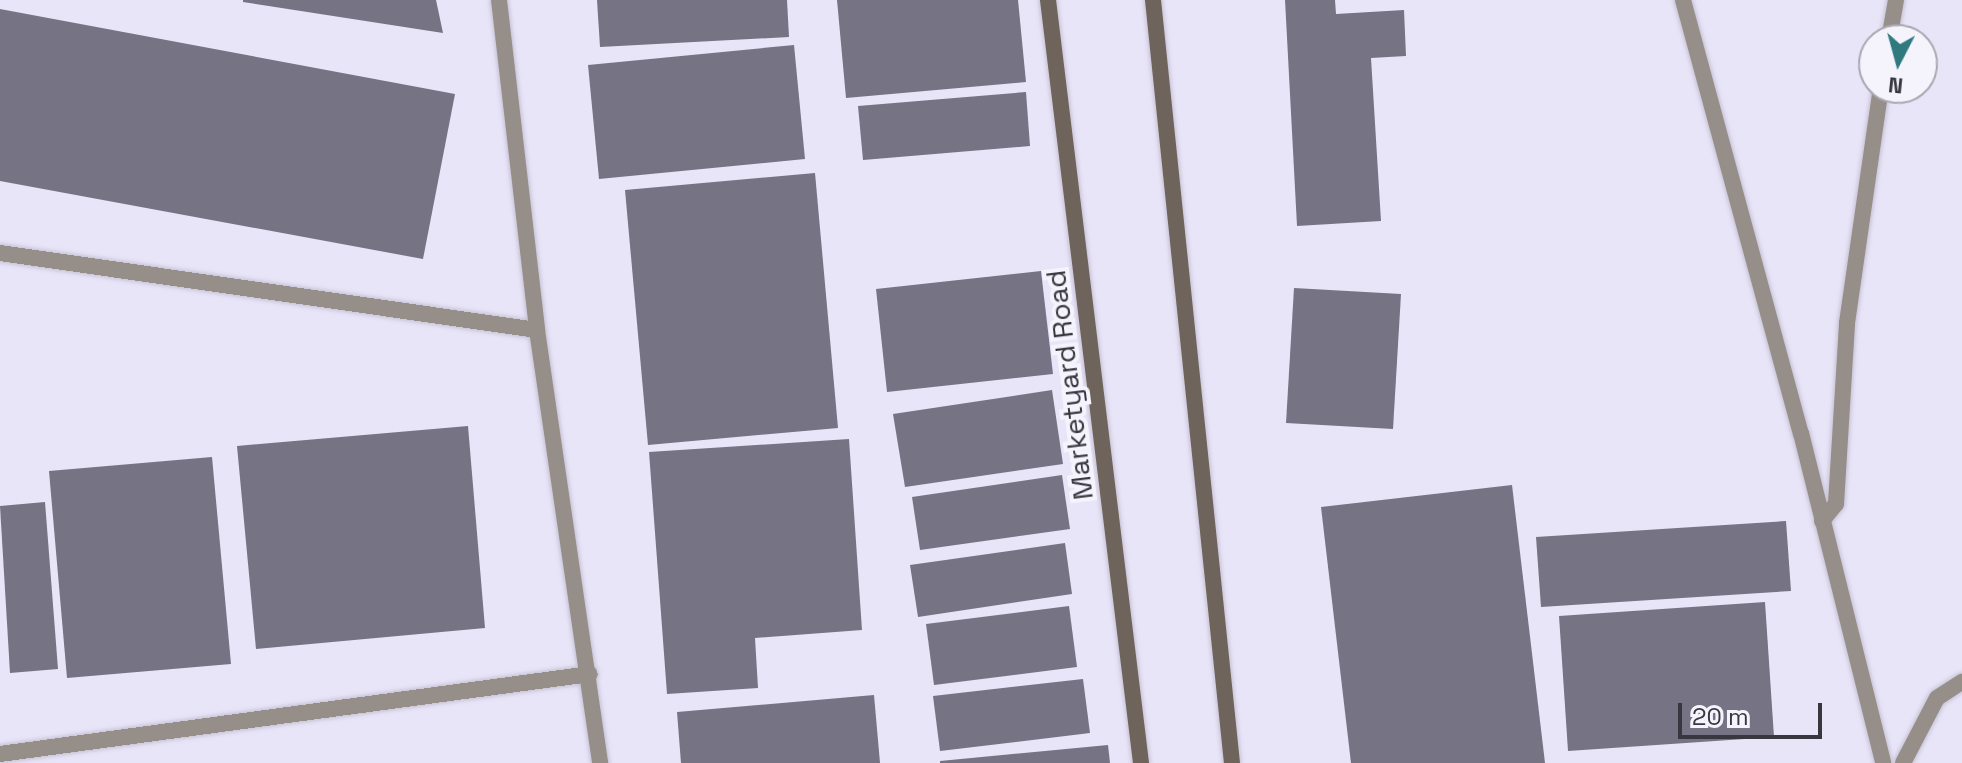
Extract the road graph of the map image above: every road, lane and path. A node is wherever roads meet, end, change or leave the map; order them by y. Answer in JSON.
{"nodes":[{"id":1,"x":499,"y":0,"type":"edge"},
{"id":2,"x":1048,"y":0,"type":"edge"},
{"id":3,"x":1153,"y":0,"type":"edge"},
{"id":4,"x":1683,"y":0,"type":"edge"},
{"id":5,"x":1896,"y":0,"type":"edge"},
{"id":6,"x":1892,"y":24,"type":"edge"},
{"id":7,"x":1879,"y":104,"type":"edge"},
{"id":8,"x":0,"y":253,"type":"edge"},
{"id":9,"x":537,"y":330,"type":"junction"},
{"id":10,"x":1822,"y":521,"type":"junction"},
{"id":11,"x":590,"y":674,"type":"junction"},
{"id":12,"x":1962,"y":682,"type":"edge"},
{"id":13,"x":0,"y":754,"type":"edge"},
{"id":14,"x":600,"y":763,"type":"edge"},
{"id":15,"x":1141,"y":763,"type":"edge"},
{"id":16,"x":1232,"y":763,"type":"edge"},
{"id":17,"x":1883,"y":763,"type":"edge"},
{"id":18,"x":1903,"y":763,"type":"edge"}],
"edges":[{"from":1,"to":9,"type":"street"},
{"from":2,"to":15,"type":"street","name":"Marketyard Road"},
{"from":3,"to":16,"type":"street"},
{"from":4,"to":10,"type":"street"},
{"from":5,"to":6,"type":"street"},
{"from":7,"to":10,"type":"street"},
{"from":8,"to":9,"type":"street"},
{"from":9,"to":11,"type":"street"},
{"from":10,"to":17,"type":"street"},
{"from":11,"to":13,"type":"street"},
{"from":11,"to":14,"type":"street"},
{"from":12,"to":18,"type":"street"}]}
